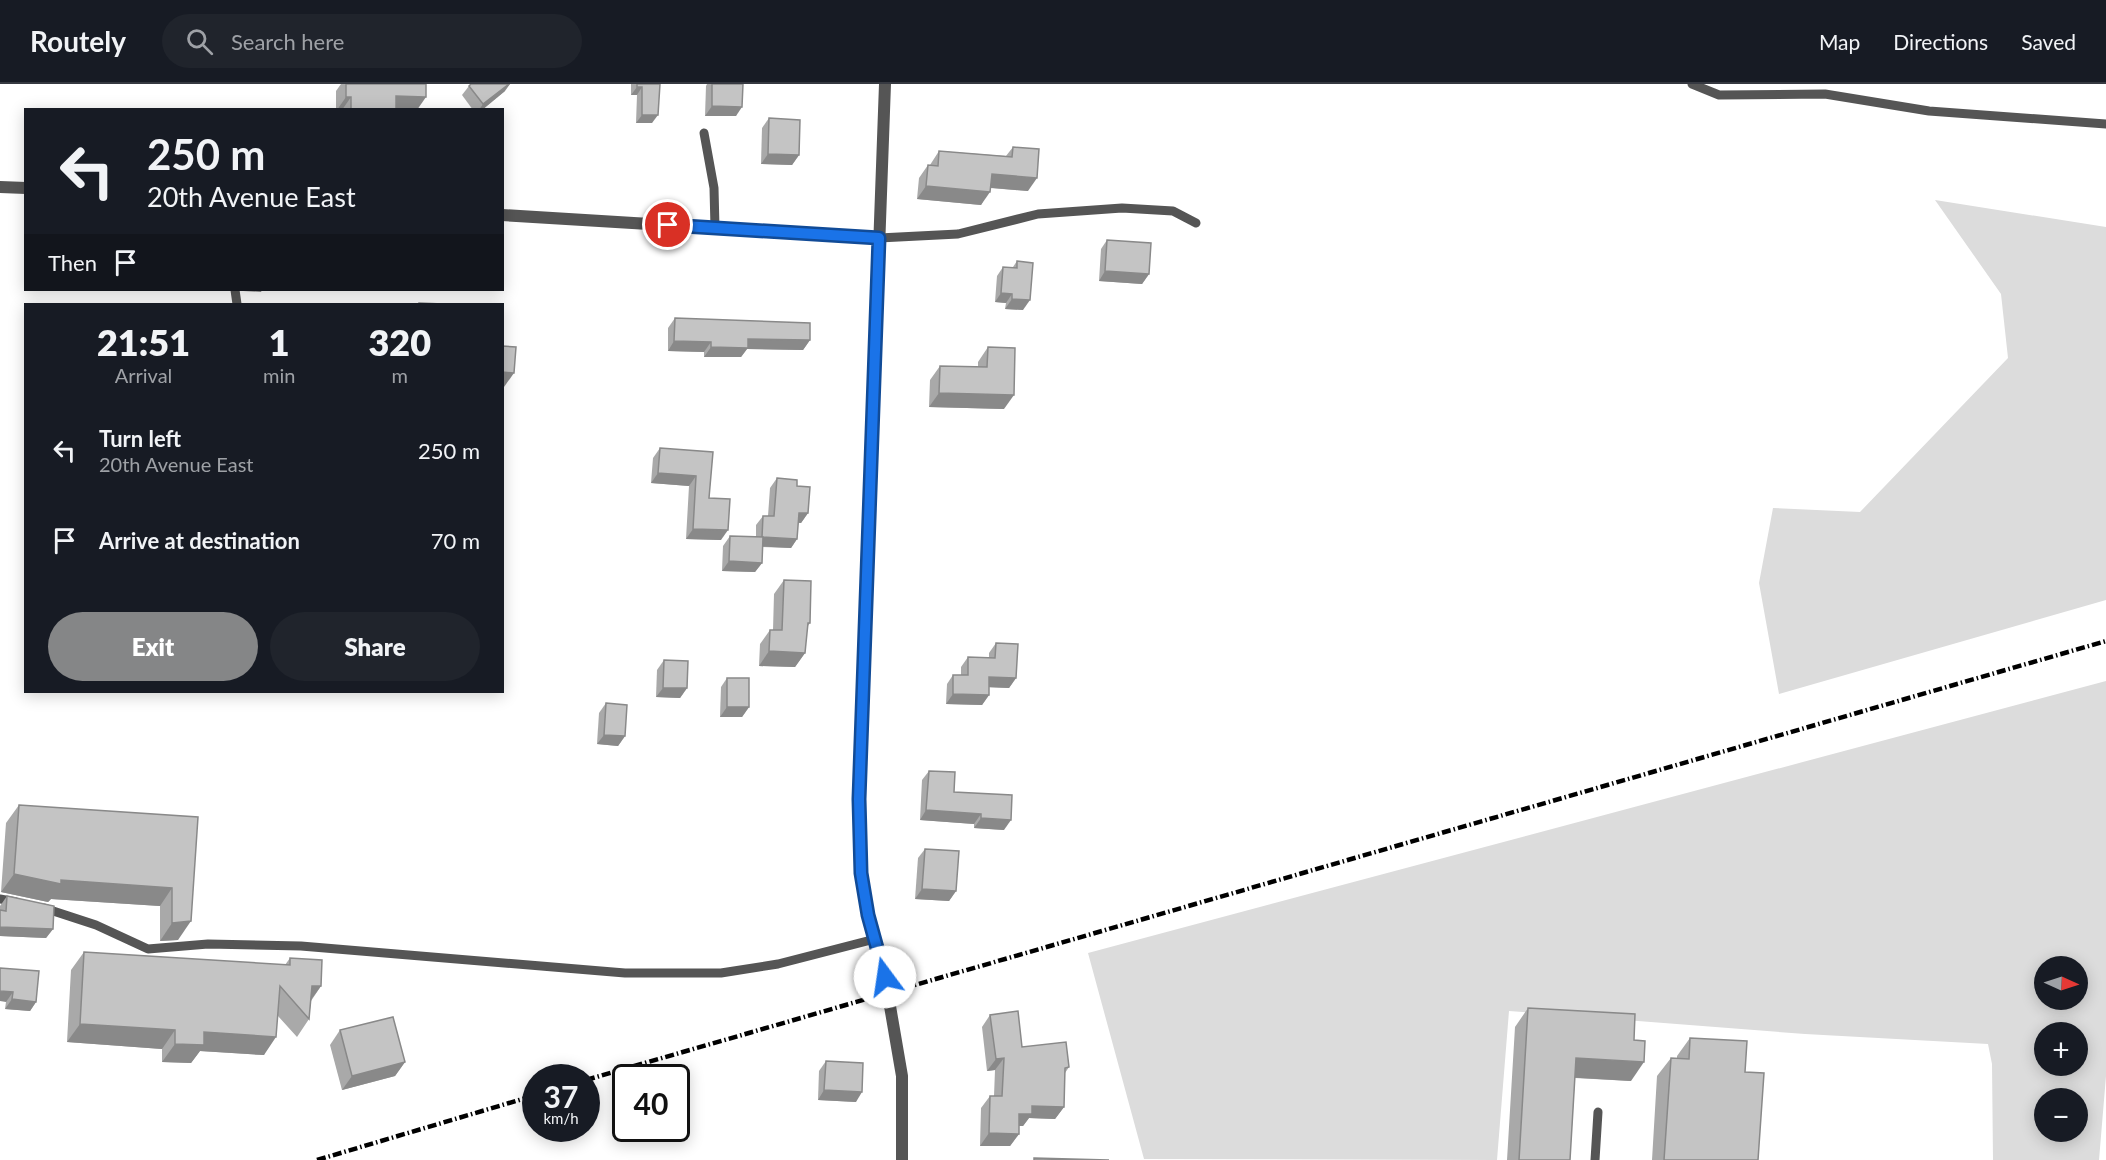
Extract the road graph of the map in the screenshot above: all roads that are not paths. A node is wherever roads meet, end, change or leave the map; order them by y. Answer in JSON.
{"nodes":[{"id":1,"x":885,"y":84,"type":"edge"},
{"id":2,"x":1692,"y":84,"type":"edge"},
{"id":3,"x":2106,"y":124,"type":"edge"},
{"id":4,"x":704,"y":133,"type":"dead end"},
{"id":5,"x":0,"y":187,"type":"edge"},
{"id":6,"x":24,"y":188,"type":"edge"},
{"id":7,"x":504,"y":215,"type":"edge"},
{"id":8,"x":1196,"y":224,"type":"dead end"},
{"id":9,"x":715,"y":228,"type":"junction"},
{"id":10,"x":879,"y":238,"type":"junction"},
{"id":11,"x":0,"y":899,"type":"edge"},
{"id":12,"x":26,"y":904,"type":"edge"},
{"id":13,"x":37,"y":906,"type":"edge"},
{"id":14,"x":875,"y":939,"type":"junction"},
{"id":15,"x":1598,"y":1112,"type":"dead end"},
{"id":16,"x":902,"y":1160,"type":"edge"},
{"id":17,"x":1595,"y":1160,"type":"edge"}],
"edges":[{"from":1,"to":10,"type":"street"},
{"from":2,"to":3,"type":"lane"},
{"from":4,"to":9,"type":"lane"},
{"from":5,"to":6,"type":"street"},
{"from":7,"to":9,"type":"street"},
{"from":8,"to":10,"type":"lane"},
{"from":9,"to":10,"type":"street"},
{"from":10,"to":14,"type":"street"},
{"from":11,"to":12,"type":"lane"},
{"from":13,"to":14,"type":"lane"},
{"from":14,"to":16,"type":"street"},
{"from":15,"to":17,"type":"lane"}]}
